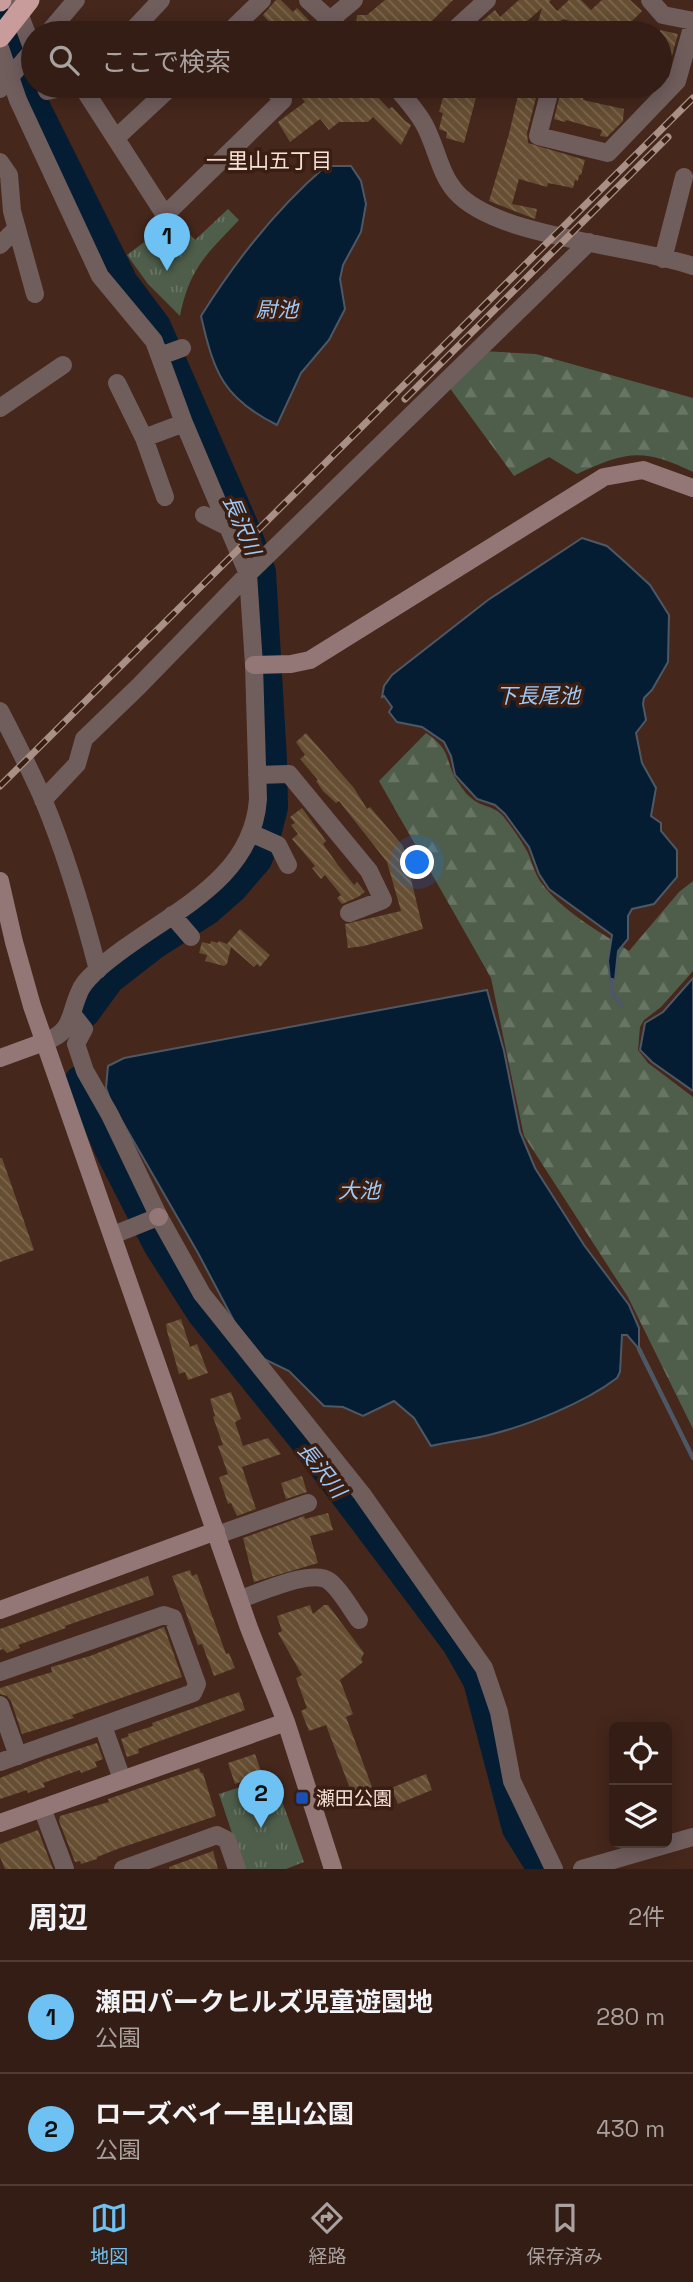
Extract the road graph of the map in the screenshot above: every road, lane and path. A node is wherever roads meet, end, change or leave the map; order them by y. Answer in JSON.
{"nodes":[{"id":1,"x":14,"y":0,"type":"edge"},
{"id":2,"x":29,"y":0,"type":"edge"},
{"id":3,"x":76,"y":0,"type":"edge"},
{"id":4,"x":161,"y":0,"type":"edge"},
{"id":5,"x":262,"y":0,"type":"edge"},
{"id":6,"x":308,"y":0,"type":"edge"},
{"id":7,"x":354,"y":0,"type":"edge"},
{"id":8,"x":487,"y":0,"type":"edge"},
{"id":9,"x":650,"y":0,"type":"edge"},
{"id":10,"x":330,"y":20,"type":"joint"},
{"id":11,"x":22,"y":21,"type":"edge"},
{"id":12,"x":58,"y":21,"type":"edge"},
{"id":13,"x":141,"y":21,"type":"edge"},
{"id":14,"x":240,"y":21,"type":"edge"},
{"id":15,"x":464,"y":21,"type":"edge"},
{"id":16,"x":693,"y":22,"type":"edge"},
{"id":17,"x":0,"y":37,"type":"edge"},
{"id":18,"x":0,"y":48,"type":"edge"},
{"id":19,"x":21,"y":64,"type":"edge"},
{"id":20,"x":5,"y":83,"type":"edge"},
{"id":21,"x":672,"y":86,"type":"edge"},
{"id":22,"x":90,"y":98,"type":"edge"},
{"id":23,"x":159,"y":98,"type":"edge"},
{"id":24,"x":281,"y":98,"type":"edge"},
{"id":25,"x":404,"y":98,"type":"edge"},
{"id":26,"x":548,"y":98,"type":"edge"},
{"id":27,"x":661,"y":98,"type":"edge"},
{"id":28,"x":116,"y":138,"type":"junction"},
{"id":29,"x":0,"y":162,"type":"edge"},
{"id":30,"x":684,"y":177,"type":"dead end"},
{"id":31,"x":17,"y":228,"type":"junction"},
{"id":32,"x":589,"y":242,"type":"junction"},
{"id":33,"x":0,"y":245,"type":"edge"},
{"id":34,"x":663,"y":259,"type":"junction"},
{"id":35,"x":693,"y":266,"type":"edge"},
{"id":36,"x":35,"y":294,"type":"dead end"},
{"id":37,"x":182,"y":348,"type":"dead end"},
{"id":38,"x":160,"y":355,"type":"junction"},
{"id":39,"x":63,"y":365,"type":"dead end"},
{"id":40,"x":117,"y":383,"type":"dead end"},
{"id":41,"x":0,"y":408,"type":"edge"},
{"id":42,"x":184,"y":423,"type":"junction"},
{"id":43,"x":144,"y":438,"type":"junction"},
{"id":44,"x":693,"y":488,"type":"edge"},
{"id":45,"x":165,"y":497,"type":"dead end"},
{"id":46,"x":204,"y":514,"type":"dead end"},
{"id":47,"x":228,"y":527,"type":"junction"},
{"id":48,"x":248,"y":574,"type":"junction"},
{"id":49,"x":254,"y":665,"type":"junction"},
{"id":50,"x":0,"y":711,"type":"edge"},
{"id":51,"x":258,"y":775,"type":"junction"},
{"id":52,"x":43,"y":800,"type":"junction"},
{"id":53,"x":251,"y":834,"type":"junction"},
{"id":54,"x":288,"y":866,"type":"dead end"},
{"id":55,"x":0,"y":881,"type":"edge"},
{"id":56,"x":349,"y":913,"type":"dead end"},
{"id":57,"x":172,"y":916,"type":"junction"},
{"id":58,"x":191,"y":937,"type":"dead end"},
{"id":59,"x":97,"y":970,"type":"junction"},
{"id":60,"x":73,"y":1014,"type":"junction"},
{"id":61,"x":44,"y":1042,"type":"junction"},
{"id":62,"x":0,"y":1058,"type":"edge"},
{"id":63,"x":159,"y":1217,"type":"junction"},
{"id":64,"x":112,"y":1235,"type":"junction"},
{"id":65,"x":308,"y":1503,"type":"dead end"},
{"id":66,"x":216,"y":1533,"type":"junction"},
{"id":67,"x":240,"y":1599,"type":"junction"},
{"id":68,"x":0,"y":1610,"type":"edge"},
{"id":69,"x":359,"y":1620,"type":"dead end"},
{"id":70,"x":0,"y":1672,"type":"edge"},
{"id":71,"x":0,"y":1705,"type":"edge"},
{"id":72,"x":286,"y":1721,"type":"junction"},
{"id":73,"x":103,"y":1726,"type":"junction"},
{"id":74,"x":18,"y":1756,"type":"junction"},
{"id":75,"x":0,"y":1762,"type":"edge"},
{"id":76,"x":122,"y":1779,"type":"junction"},
{"id":77,"x":42,"y":1808,"type":"junction"},
{"id":78,"x":0,"y":1823,"type":"edge"},
{"id":79,"x":693,"y":1837,"type":"edge"},
{"id":80,"x":65,"y":1869,"type":"edge"},
{"id":81,"x":123,"y":1869,"type":"edge"},
{"id":82,"x":237,"y":1869,"type":"edge"},
{"id":83,"x":333,"y":1869,"type":"edge"},
{"id":84,"x":554,"y":1869,"type":"edge"},
{"id":85,"x":582,"y":1869,"type":"edge"}],
"edges":[{"from":1,"to":11,"type":"street"},
{"from":2,"to":17,"type":"highway","bridge":true},
{"from":3,"to":12,"type":"street"},
{"from":4,"to":13,"type":"street"},
{"from":5,"to":14,"type":"street"},
{"from":6,"to":10,"type":"street"},
{"from":7,"to":10,"type":"street"},
{"from":8,"to":15,"type":"street"},
{"from":9,"to":16,"type":"street"},
{"from":16,"to":21,"type":"street"},
{"from":18,"to":20,"type":"street"},
{"from":19,"to":20,"type":"street"},
{"from":20,"to":38,"type":"street"},
{"from":22,"to":28,"type":"street"},
{"from":23,"to":28,"type":"street"},
{"from":24,"to":28,"type":"street"},
{"from":25,"to":32,"type":"street"},
{"from":26,"to":27,"type":"street"},
{"from":29,"to":31,"type":"street"},
{"from":30,"to":34,"type":"street"},
{"from":31,"to":33,"type":"street"},
{"from":31,"to":36,"type":"street"},
{"from":32,"to":34,"type":"street"},
{"from":32,"to":48,"type":"street"},
{"from":34,"to":35,"type":"street"},
{"from":37,"to":38,"type":"street"},
{"from":38,"to":42,"type":"street"},
{"from":39,"to":41,"type":"street"},
{"from":40,"to":43,"type":"street"},
{"from":42,"to":43,"type":"street"},
{"from":42,"to":47,"type":"street"},
{"from":43,"to":45,"type":"street"},
{"from":44,"to":49,"type":"street"},
{"from":46,"to":47,"type":"street"},
{"from":47,"to":48,"type":"street"},
{"from":48,"to":49,"type":"street"},
{"from":48,"to":52,"type":"street"},
{"from":49,"to":51,"type":"street"},
{"from":50,"to":52,"type":"street"},
{"from":51,"to":53,"type":"street"},
{"from":51,"to":56,"type":"street"},
{"from":52,"to":59,"type":"street"},
{"from":53,"to":54,"type":"street"},
{"from":53,"to":57,"type":"street"},
{"from":55,"to":61,"type":"street"},
{"from":57,"to":58,"type":"street"},
{"from":57,"to":59,"type":"street"},
{"from":59,"to":60,"type":"street"},
{"from":60,"to":61,"type":"street"},
{"from":60,"to":63,"type":"street"},
{"from":61,"to":62,"type":"street"},
{"from":61,"to":64,"type":"street"},
{"from":63,"to":64,"type":"street"},
{"from":63,"to":84,"type":"street"},
{"from":64,"to":66,"type":"street"},
{"from":65,"to":66,"type":"street"},
{"from":66,"to":67,"type":"street"},
{"from":66,"to":68,"type":"street"},
{"from":67,"to":69,"type":"street"},
{"from":67,"to":72,"type":"street"},
{"from":70,"to":73,"type":"street"},
{"from":71,"to":74,"type":"street"},
{"from":72,"to":76,"type":"street"},
{"from":72,"to":83,"type":"street"},
{"from":73,"to":74,"type":"street"},
{"from":73,"to":76,"type":"street"},
{"from":74,"to":75,"type":"street"},
{"from":76,"to":77,"type":"street"},
{"from":77,"to":78,"type":"street"},
{"from":77,"to":80,"type":"street"},
{"from":79,"to":85,"type":"street"},
{"from":81,"to":82,"type":"street"}]}
